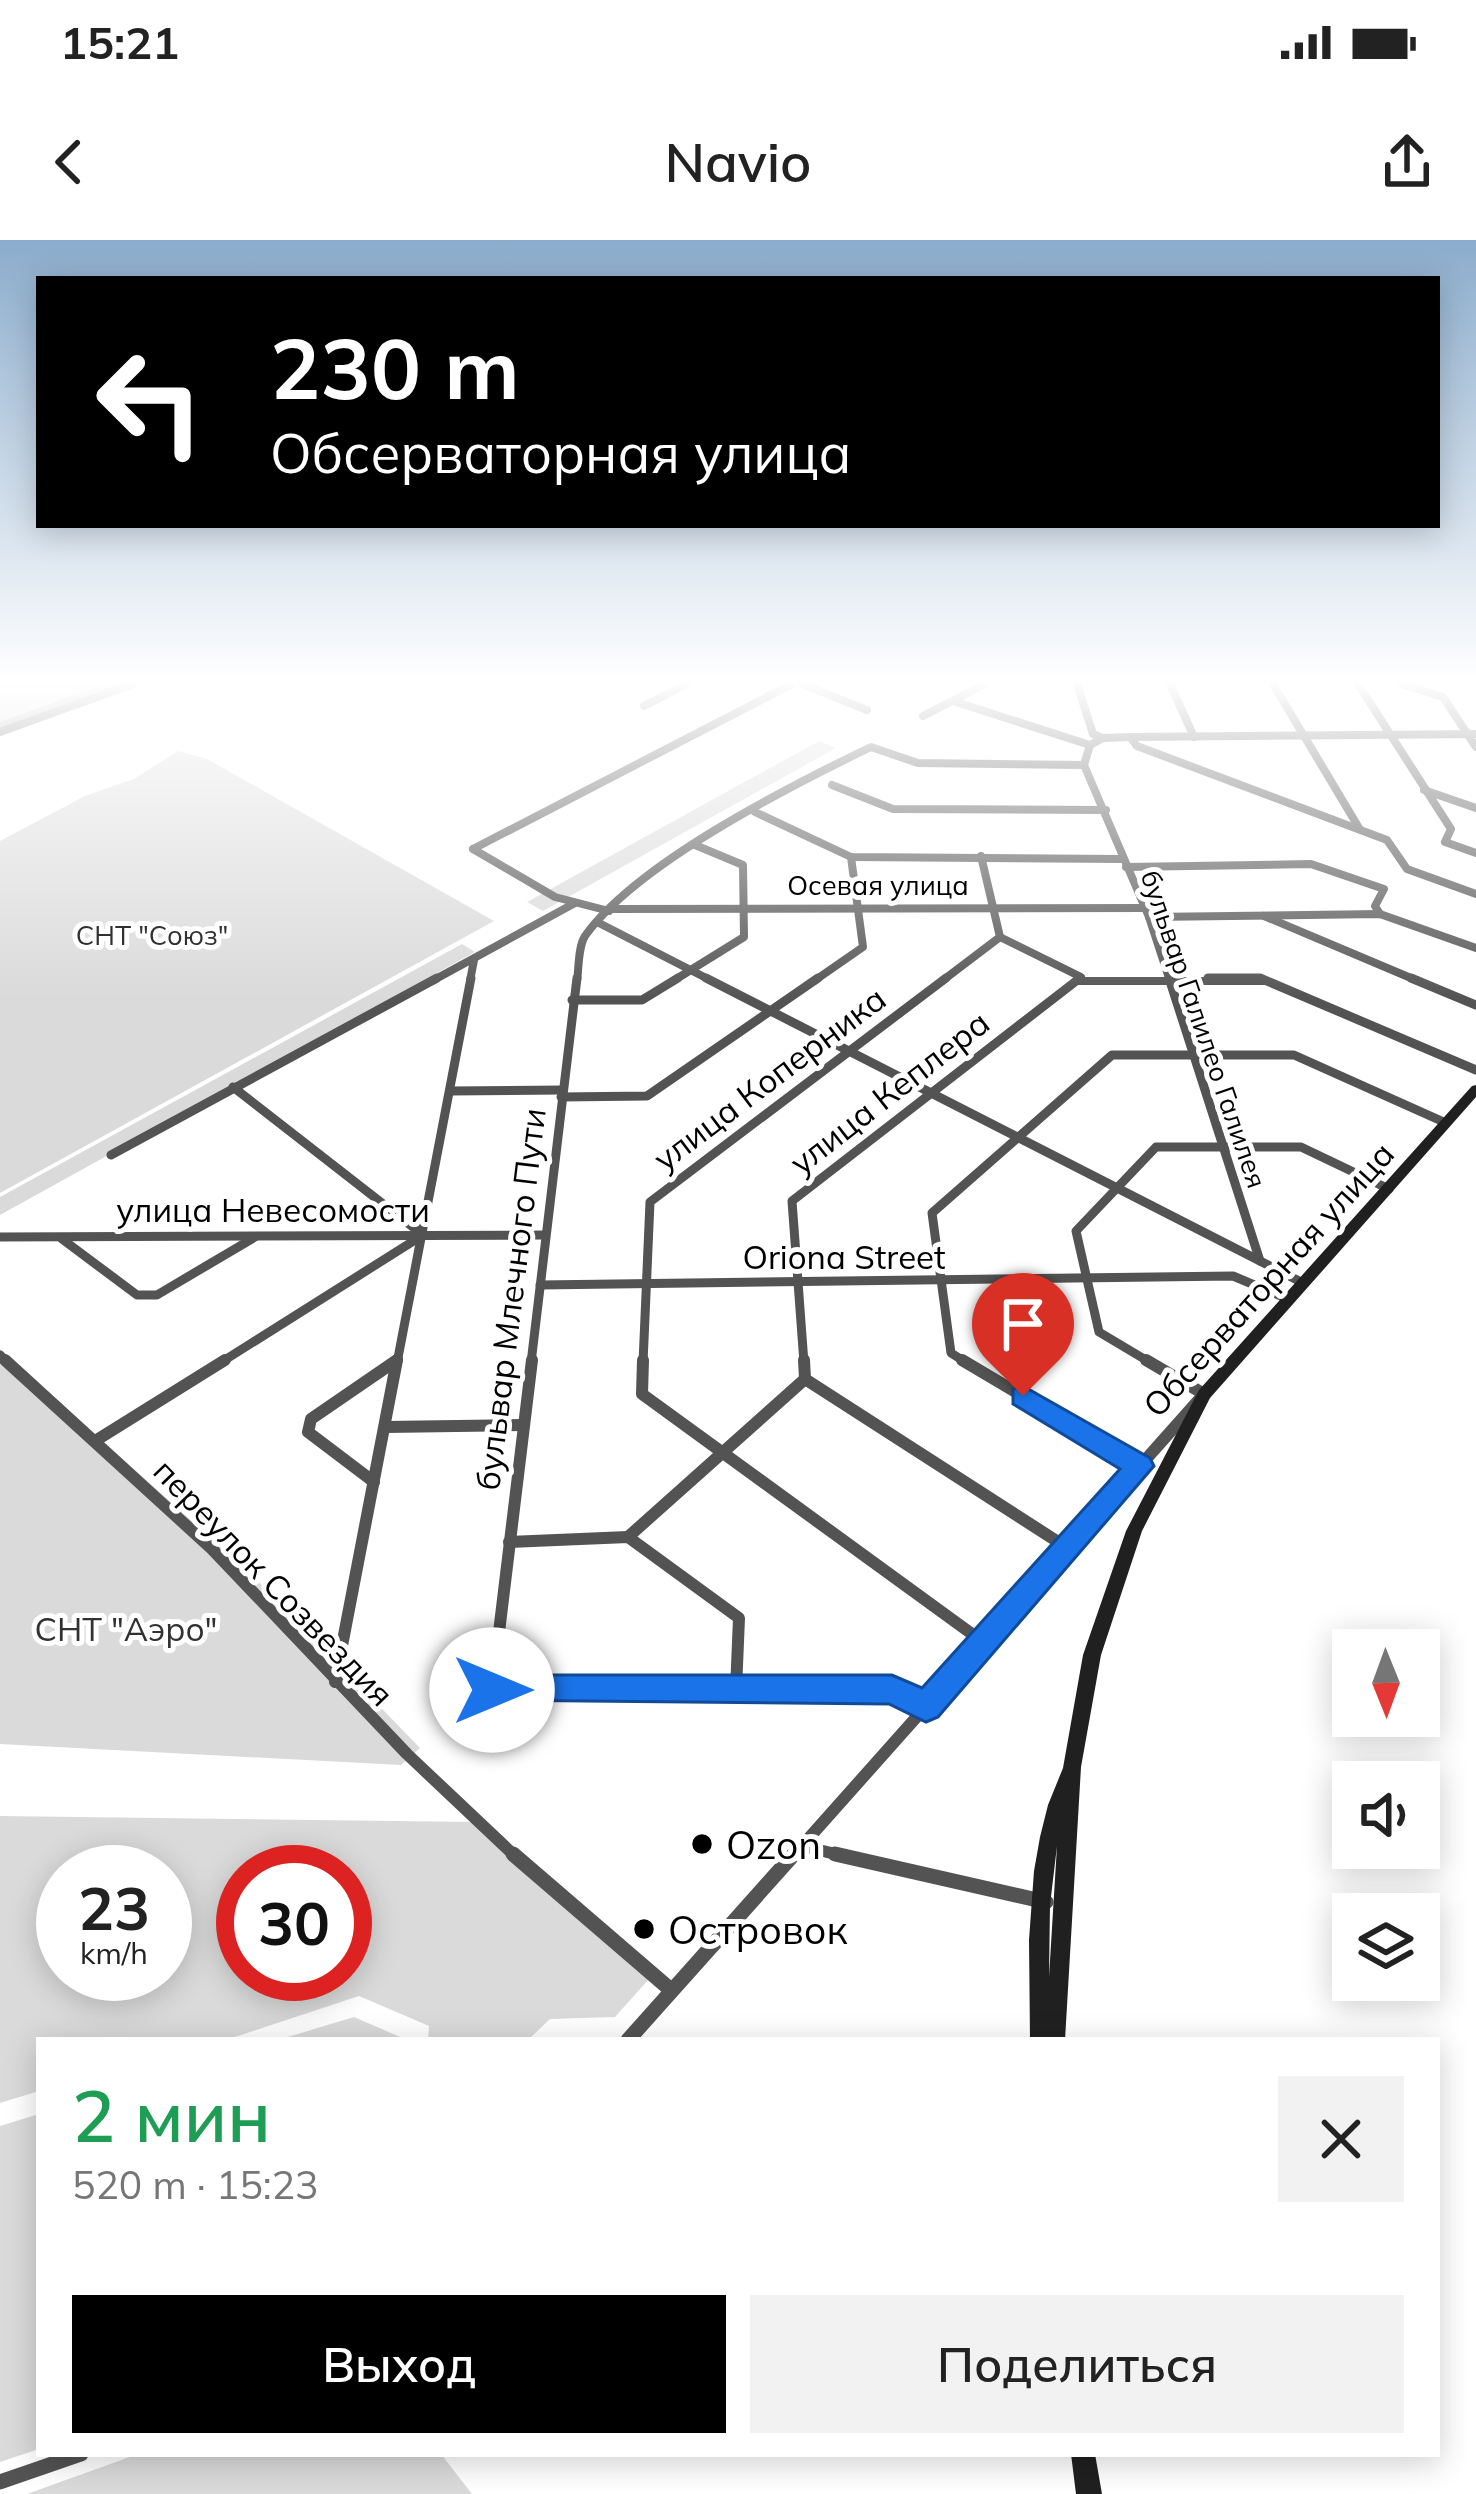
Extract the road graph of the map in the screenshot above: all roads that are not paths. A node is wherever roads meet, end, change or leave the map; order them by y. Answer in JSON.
{"nodes":[{"id":1,"x":587,"y":789,"type":"edge"},
{"id":2,"x":796,"y":789,"type":"edge"},
{"id":3,"x":842,"y":789,"type":"edge"},
{"id":4,"x":1096,"y":789,"type":"edge"},
{"id":5,"x":1254,"y":789,"type":"edge"},
{"id":6,"x":1336,"y":789,"type":"edge"},
{"id":7,"x":1424,"y":790,"type":"joint"},
{"id":8,"x":1476,"y":808,"type":"edge"},
{"id":9,"x":1106,"y":810,"type":"junction"},
{"id":10,"x":755,"y":812,"type":"junction"},
{"id":11,"x":1359,"y":828,"type":"junction"},
{"id":12,"x":695,"y":845,"type":"junction"},
{"id":13,"x":1476,"y":853,"type":"edge"},
{"id":14,"x":851,"y":856,"type":"junction"},
{"id":15,"x":981,"y":856,"type":"junction"},
{"id":16,"x":1124,"y":863,"type":"junction"},
{"id":17,"x":1476,"y":895,"type":"edge"},
{"id":18,"x":575,"y":903,"type":"junction"},
{"id":19,"x":993,"y":905,"type":"junction"},
{"id":20,"x":858,"y":906,"type":"junction"},
{"id":21,"x":743,"y":907,"type":"junction"},
{"id":22,"x":610,"y":910,"type":"junction"},
{"id":23,"x":1147,"y":913,"type":"junction"},
{"id":24,"x":1379,"y":914,"type":"junction"},
{"id":25,"x":1264,"y":916,"type":"junction"},
{"id":26,"x":599,"y":923,"type":"junction"},
{"id":27,"x":1000,"y":937,"type":"junction"},
{"id":28,"x":1476,"y":948,"type":"edge"},
{"id":29,"x":475,"y":960,"type":"junction"},
{"id":30,"x":690,"y":971,"type":"junction"},
{"id":31,"x":1170,"y":976,"type":"junction"},
{"id":32,"x":1081,"y":977,"type":"junction"},
{"id":33,"x":572,"y":1000,"type":"junction"},
{"id":34,"x":1476,"y":1005,"type":"edge"},
{"id":35,"x":770,"y":1012,"type":"junction"},
{"id":36,"x":848,"y":1052,"type":"junction"},
{"id":37,"x":1190,"y":1055,"type":"junction"},
{"id":38,"x":1476,"y":1070,"type":"edge"},
{"id":39,"x":233,"y":1087,"type":"junction"},
{"id":40,"x":1476,"y":1089,"type":"edge"},
{"id":41,"x":450,"y":1091,"type":"junction"},
{"id":42,"x":561,"y":1093,"type":"junction"},
{"id":43,"x":930,"y":1094,"type":"junction"},
{"id":44,"x":1446,"y":1123,"type":"junction"},
{"id":45,"x":1018,"y":1138,"type":"junction"},
{"id":46,"x":1223,"y":1148,"type":"junction"},
{"id":47,"x":111,"y":1155,"type":"dead end"},
{"id":48,"x":1113,"y":1187,"type":"junction"},
{"id":49,"x":1389,"y":1189,"type":"junction"},
{"id":50,"x":545,"y":1234,"type":"junction"},
{"id":51,"x":423,"y":1235,"type":"junction"},
{"id":52,"x":256,"y":1236,"type":"junction"},
{"id":53,"x":0,"y":1237,"type":"edge"},
{"id":54,"x":59,"y":1238,"type":"junction"},
{"id":55,"x":1261,"y":1262,"type":"junction"},
{"id":56,"x":1087,"y":1281,"type":"junction"},
{"id":57,"x":942,"y":1282,"type":"junction"},
{"id":58,"x":799,"y":1283,"type":"junction"},
{"id":59,"x":1303,"y":1283,"type":"junction"},
{"id":60,"x":647,"y":1284,"type":"junction"},
{"id":61,"x":540,"y":1285,"type":"junction"},
{"id":62,"x":1288,"y":1299,"type":"junction"},
{"id":63,"x":0,"y":1354,"type":"edge"},
{"id":64,"x":398,"y":1359,"type":"junction"},
{"id":65,"x":805,"y":1379,"type":"junction"},
{"id":66,"x":1204,"y":1394,"type":"junction"},
{"id":67,"x":522,"y":1425,"type":"junction"},
{"id":68,"x":385,"y":1427,"type":"junction"},
{"id":69,"x":95,"y":1441,"type":"junction"},
{"id":70,"x":723,"y":1452,"type":"junction"},
{"id":71,"x":1140,"y":1466,"type":"junction"},
{"id":72,"x":374,"y":1482,"type":"junction"},
{"id":73,"x":628,"y":1537,"type":"junction"},
{"id":74,"x":509,"y":1542,"type":"junction"},
{"id":75,"x":1069,"y":1549,"type":"junction"},
{"id":76,"x":983,"y":1642,"type":"junction"},
{"id":77,"x":334,"y":1682,"type":"junction"},
{"id":78,"x":736,"y":1690,"type":"junction"},
{"id":79,"x":926,"y":1707,"type":"junction"},
{"id":80,"x":798,"y":1846,"type":"junction"},
{"id":81,"x":1053,"y":1903,"type":"junction"},
{"id":82,"x":671,"y":1990,"type":"junction"},
{"id":83,"x":631,"y":2037,"type":"edge"},
{"id":84,"x":1040,"y":2037,"type":"edge"},
{"id":85,"x":1055,"y":2037,"type":"edge"},
{"id":86,"x":72,"y":2457,"type":"edge"},
{"id":87,"x":1083,"y":2457,"type":"edge"},
{"id":88,"x":0,"y":2482,"type":"edge"},
{"id":89,"x":1089,"y":2494,"type":"edge"}],
"edges":[{"from":1,"to":18,"type":"street","name":"Осевая улица"},
{"from":2,"to":10,"type":"street","name":"бульвар Млечного Пути"},
{"from":3,"to":9,"type":"street"},
{"from":4,"to":9,"type":"street","name":"бульвар Галилео Галилея"},
{"from":5,"to":11,"type":"street"},
{"from":6,"to":11,"type":"street"},
{"from":7,"to":8,"type":"street"},
{"from":7,"to":13,"type":"street"},
{"from":9,"to":16,"type":"street","name":"бульвар Галилео Галилея"},
{"from":10,"to":12,"type":"street","name":"бульвар Млечного Пути"},
{"from":10,"to":14,"type":"street"},
{"from":11,"to":17,"type":"street"},
{"from":12,"to":21,"type":"street"},
{"from":12,"to":22,"type":"street","name":"бульвар Млечного Пути"},
{"from":14,"to":15,"type":"street"},
{"from":14,"to":20,"type":"street"},
{"from":15,"to":16,"type":"street"},
{"from":15,"to":19,"type":"street"},
{"from":16,"to":23,"type":"street","name":"бульвар Галилео Галилея"},
{"from":16,"to":24,"type":"street"},
{"from":18,"to":22,"type":"street","name":"Осевая улица"},
{"from":18,"to":29,"type":"street"},
{"from":19,"to":20,"type":"street","name":"Осевая улица"},
{"from":19,"to":23,"type":"street","name":"Осевая улица"},
{"from":19,"to":27,"type":"street"},
{"from":20,"to":21,"type":"street","name":"Осевая улица"},
{"from":20,"to":35,"type":"street"},
{"from":21,"to":22,"type":"street","name":"Осевая улица"},
{"from":21,"to":30,"type":"street"},
{"from":22,"to":26,"type":"street","name":"бульвар Млечного Пути"},
{"from":23,"to":25,"type":"street","name":"Осевая улица"},
{"from":23,"to":31,"type":"street","name":"бульвар Галилео Галилея"},
{"from":24,"to":25,"type":"street","name":"Осевая улица"},
{"from":24,"to":28,"type":"street","name":"Осевая улица"},
{"from":25,"to":34,"type":"street"},
{"from":26,"to":30,"type":"street"},
{"from":26,"to":33,"type":"street","name":"бульвар Млечного Пути"},
{"from":27,"to":32,"type":"street"},
{"from":27,"to":36,"type":"street","name":"улица Коперника"},
{"from":29,"to":39,"type":"street"},
{"from":29,"to":41,"type":"street"},
{"from":30,"to":33,"type":"street"},
{"from":30,"to":35,"type":"street"},
{"from":31,"to":32,"type":"street"},
{"from":31,"to":37,"type":"street","name":"бульвар Галилео Галилея"},
{"from":31,"to":38,"type":"street"},
{"from":32,"to":43,"type":"street","name":"улица Кеплера"},
{"from":33,"to":42,"type":"street","name":"бульвар Млечного Пути"},
{"from":35,"to":36,"type":"street"},
{"from":35,"to":42,"type":"street"},
{"from":36,"to":43,"type":"street"},
{"from":36,"to":60,"type":"street","name":"улица Коперника"},
{"from":37,"to":44,"type":"street"},
{"from":37,"to":45,"type":"street"},
{"from":37,"to":46,"type":"street","name":"бульвар Галилео Галилея"},
{"from":39,"to":47,"type":"street"},
{"from":39,"to":51,"type":"street"},
{"from":40,"to":44,"type":"main road","name":"Обсерваторная улица"},
{"from":41,"to":42,"type":"street"},
{"from":41,"to":51,"type":"street"},
{"from":42,"to":50,"type":"street","name":"бульвар Млечного Пути"},
{"from":43,"to":45,"type":"street"},
{"from":43,"to":58,"type":"street","name":"улица Кеплера"},
{"from":44,"to":49,"type":"main road","name":"Обсерваторная улица"},
{"from":45,"to":48,"type":"street"},
{"from":45,"to":57,"type":"street"},
{"from":46,"to":48,"type":"street"},
{"from":46,"to":49,"type":"street"},
{"from":46,"to":55,"type":"street","name":"бульвар Галилео Галилея"},
{"from":48,"to":55,"type":"street"},
{"from":48,"to":56,"type":"street"},
{"from":49,"to":59,"type":"main road","name":"Обсерваторная улица"},
{"from":50,"to":51,"type":"street","name":"улица Невесомости"},
{"from":50,"to":61,"type":"street","name":"бульвар Млечного Пути"},
{"from":51,"to":52,"type":"street","name":"улица Невесомости"},
{"from":51,"to":64,"type":"street"},
{"from":51,"to":69,"type":"street"},
{"from":52,"to":54,"type":"street","name":"улица Невесомости"},
{"from":52,"to":54,"type":"street"},
{"from":53,"to":54,"type":"street","name":"улица Невесомости"},
{"from":55,"to":59,"type":"street"},
{"from":56,"to":57,"type":"street","name":"Oriona Street"},
{"from":56,"to":62,"type":"street","name":"Oriona Street"},
{"from":56,"to":66,"type":"street"},
{"from":57,"to":58,"type":"street","name":"Oriona Street"},
{"from":57,"to":71,"type":"street"},
{"from":58,"to":60,"type":"street","name":"Oriona Street"},
{"from":58,"to":65,"type":"street","name":"улица Кеплера"},
{"from":59,"to":62,"type":"main road","name":"Обсерваторная улица"},
{"from":60,"to":61,"type":"street","name":"Oriona Street"},
{"from":60,"to":70,"type":"street","name":"улица Коперника"},
{"from":61,"to":67,"type":"street","name":"бульвар Млечного Пути"},
{"from":62,"to":66,"type":"main road","name":"Обсерваторная улица"},
{"from":63,"to":69,"type":"street","name":"переулок Созвездия"},
{"from":64,"to":68,"type":"street"},
{"from":64,"to":72,"type":"street"},
{"from":65,"to":70,"type":"street"},
{"from":65,"to":75,"type":"street"},
{"from":66,"to":71,"type":"street","name":"Обсерваторная улица"},
{"from":66,"to":81,"type":"main road"},
{"from":67,"to":68,"type":"street"},
{"from":67,"to":74,"type":"street","name":"бульвар Млечного Пути"},
{"from":68,"to":72,"type":"street"},
{"from":69,"to":77,"type":"street","name":"переулок Созвездия"},
{"from":70,"to":73,"type":"street"},
{"from":70,"to":76,"type":"street","name":"улица Коперника"},
{"from":71,"to":75,"type":"street","name":"Обсерваторная улица"},
{"from":72,"to":77,"type":"street"},
{"from":73,"to":74,"type":"street"},
{"from":73,"to":78,"type":"street"},
{"from":74,"to":78,"type":"street","name":"бульвар Млечного Пути"},
{"from":75,"to":76,"type":"street","name":"Обсерваторная улица"},
{"from":76,"to":79,"type":"street","name":"Обсерваторная улица"},
{"from":77,"to":82,"type":"street","name":"переулок Созвездия"},
{"from":78,"to":79,"type":"street"},
{"from":79,"to":80,"type":"street","name":"Обсерваторная улица"},
{"from":80,"to":81,"type":"street"},
{"from":80,"to":82,"type":"street","name":"Обсерваторная улица"},
{"from":81,"to":84,"type":"main road"},
{"from":81,"to":85,"type":"main road"},
{"from":82,"to":83,"type":"street","name":"Обсерваторная улица"},
{"from":86,"to":88,"type":"street"},
{"from":87,"to":89,"type":"main road"}]}
